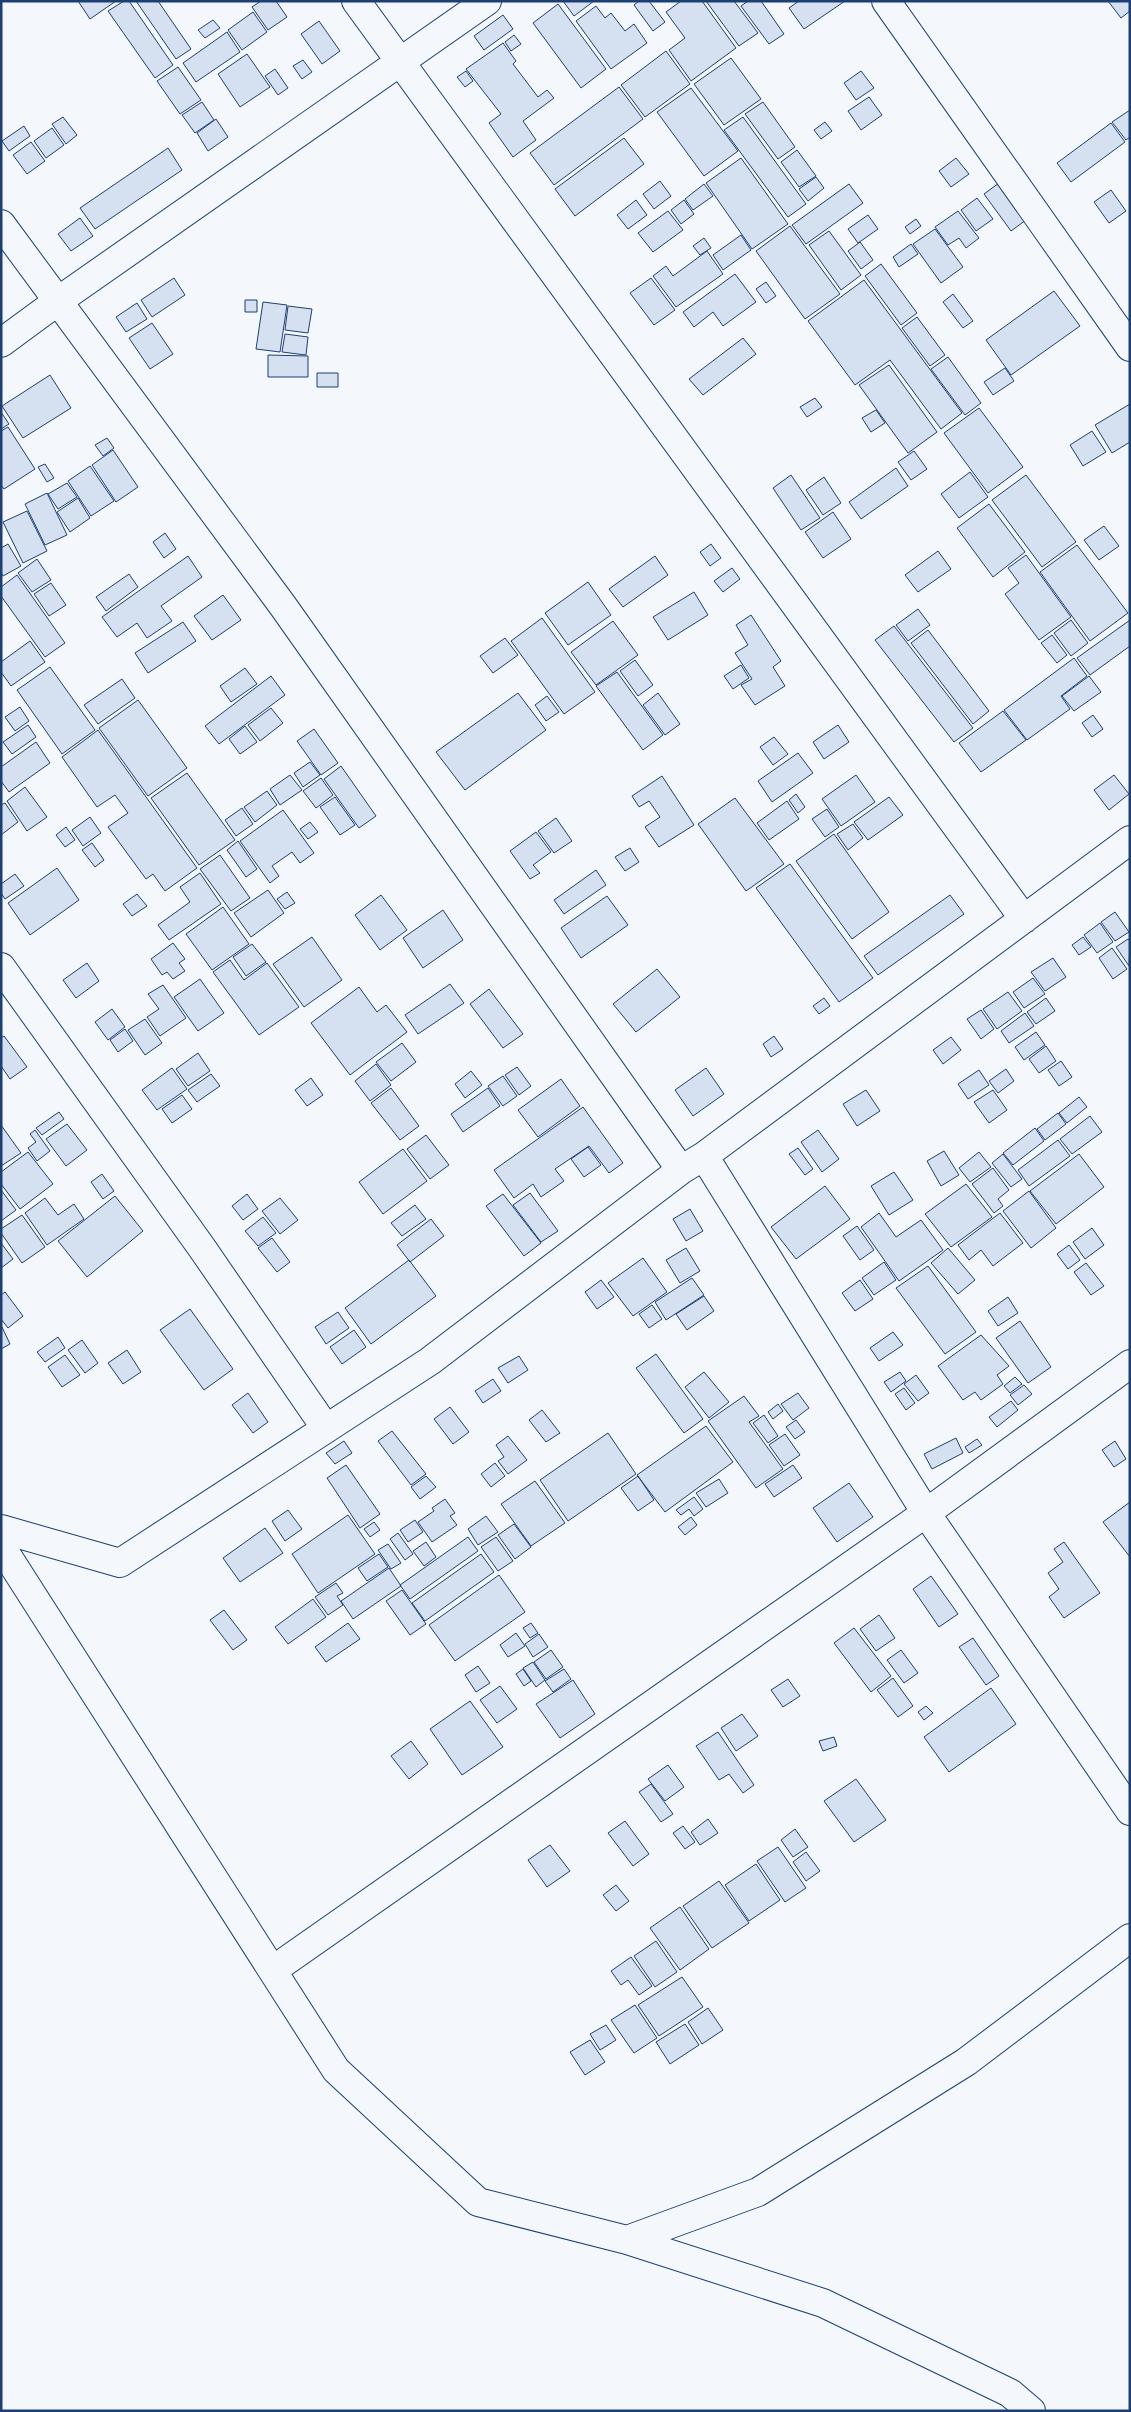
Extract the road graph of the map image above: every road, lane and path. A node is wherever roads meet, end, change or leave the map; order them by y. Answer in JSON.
{"nodes":[{"id":1,"x":356,"y":1,"type":"edge"},
{"id":2,"x":487,"y":1,"type":"edge"},
{"id":3,"x":886,"y":1,"type":"edge"},
{"id":4,"x":399,"y":63,"type":"junction"},
{"id":5,"x":1,"y":224,"type":"edge"},
{"id":6,"x":58,"y":301,"type":"junction"},
{"id":7,"x":1,"y":343,"type":"edge"},
{"id":8,"x":1130,"y":347,"type":"edge"},
{"id":9,"x":1130,"y":840,"type":"edge"},
{"id":10,"x":1024,"y":919,"type":"junction"},
{"id":11,"x":1,"y":967,"type":"edge"},
{"id":12,"x":704,"y":1156,"type":"junction"},
{"id":13,"x":681,"y":1170,"type":"junction"},
{"id":14,"x":1130,"y":1364,"type":"edge"},
{"id":15,"x":325,"y":1428,"type":"junction"},
{"id":16,"x":926,"y":1513,"type":"junction"},
{"id":17,"x":1,"y":1528,"type":"edge"},
{"id":18,"x":1,"y":1546,"type":"edge"},
{"id":19,"x":1130,"y":1811,"type":"edge"},
{"id":20,"x":1130,"y":1938,"type":"edge"},
{"id":21,"x":273,"y":1970,"type":"junction"},
{"id":22,"x":627,"y":2240,"type":"junction"},
{"id":23,"x":1031,"y":2411,"type":"edge"}],
"edges":[{"from":1,"to":4,"type":"street"},
{"from":2,"to":4,"type":"street"},
{"from":3,"to":8,"type":"street"},
{"from":4,"to":6,"type":"street"},
{"from":4,"to":10,"type":"street"},
{"from":5,"to":6,"type":"street"},
{"from":6,"to":7,"type":"street"},
{"from":6,"to":13,"type":"street"},
{"from":9,"to":10,"type":"street"},
{"from":10,"to":12,"type":"street"},
{"from":11,"to":15,"type":"street"},
{"from":12,"to":13,"type":"street"},
{"from":12,"to":16,"type":"street"},
{"from":13,"to":15,"type":"street"},
{"from":14,"to":16,"type":"street"},
{"from":15,"to":17,"type":"street"},
{"from":16,"to":19,"type":"street"},
{"from":16,"to":21,"type":"street"},
{"from":18,"to":21,"type":"street"},
{"from":20,"to":22,"type":"street"},
{"from":21,"to":22,"type":"street"},
{"from":22,"to":23,"type":"street"}]}
